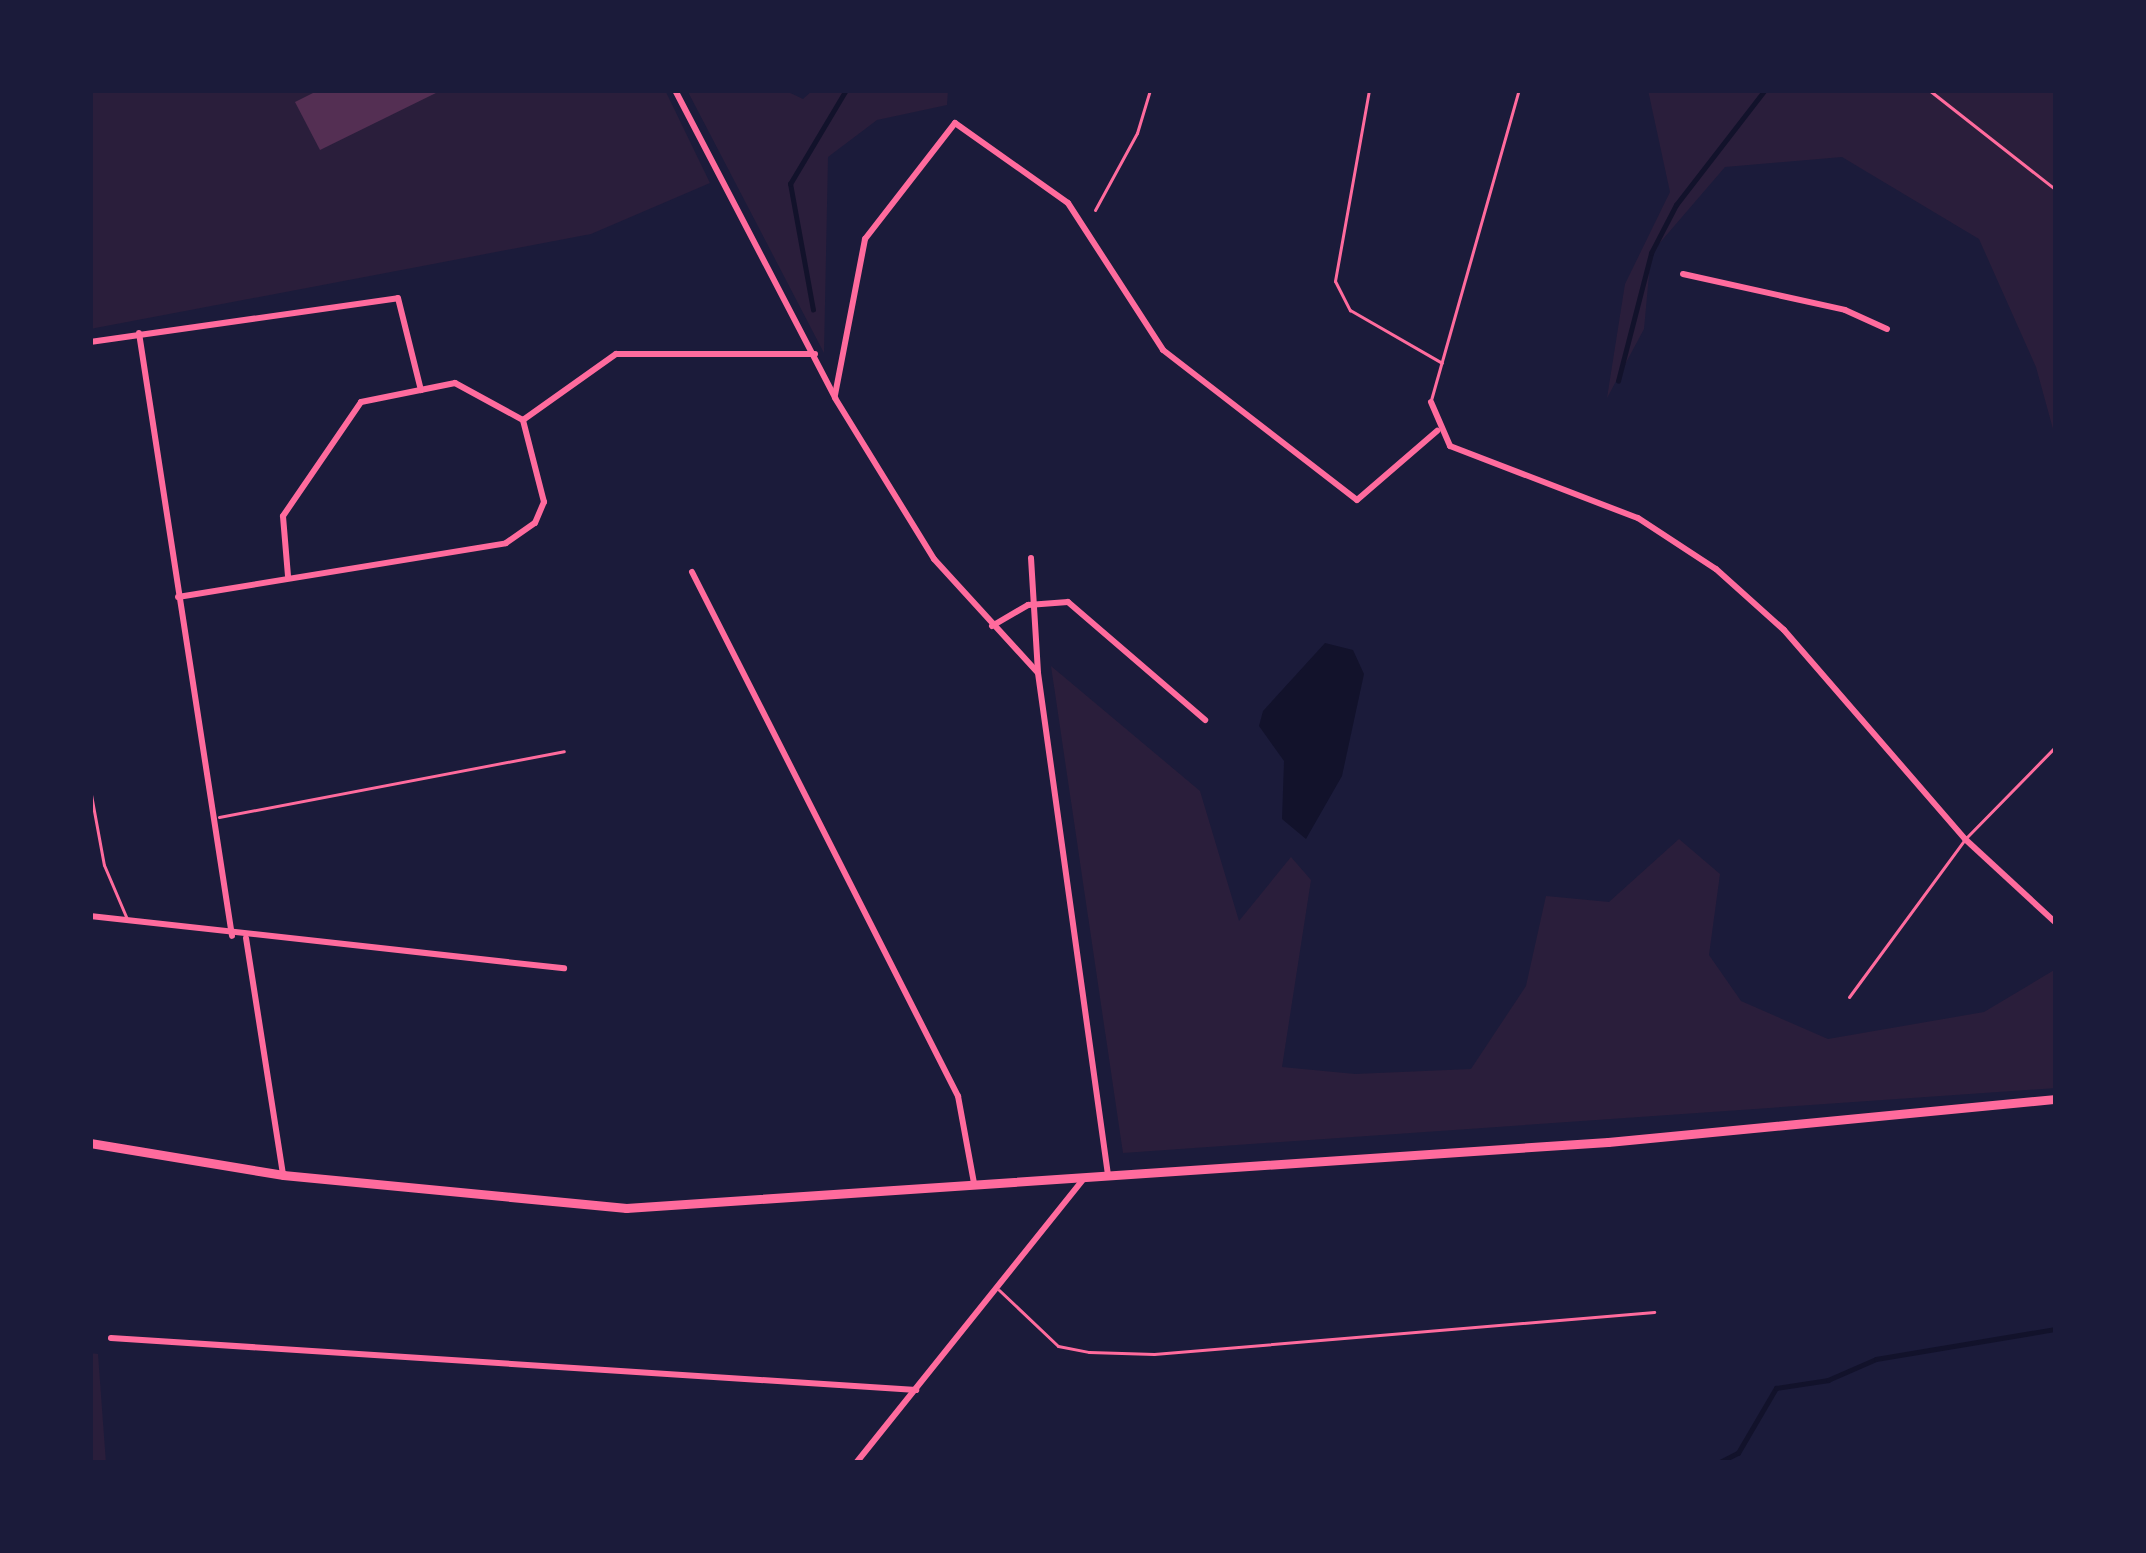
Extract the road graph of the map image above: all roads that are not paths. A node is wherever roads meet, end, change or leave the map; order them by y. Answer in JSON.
{"nodes":[{"id":1,"x":675,"y":90,"type":"edge"},
{"id":2,"x":1150,"y":90,"type":"edge"},
{"id":3,"x":1369,"y":90,"type":"edge"},
{"id":4,"x":1519,"y":90,"type":"edge"},
{"id":5,"x":1929,"y":90,"type":"edge"},
{"id":6,"x":2056,"y":190,"type":"edge"},
{"id":7,"x":1094,"y":210,"type":"dead end"},
{"id":8,"x":1682,"y":274,"type":"dead end"},
{"id":9,"x":1887,"y":329,"type":"dead end"},
{"id":10,"x":139,"y":333,"type":"junction"},
{"id":11,"x":90,"y":342,"type":"edge"},
{"id":12,"x":815,"y":354,"type":"junction"},
{"id":13,"x":1442,"y":363,"type":"junction"},
{"id":14,"x":422,"y":390,"type":"junction"},
{"id":15,"x":835,"y":398,"type":"junction"},
{"id":16,"x":1431,"y":402,"type":"joint"},
{"id":17,"x":523,"y":419,"type":"junction"},
{"id":18,"x":1437,"y":430,"type":"junction"},
{"id":19,"x":1031,"y":558,"type":"dead end"},
{"id":20,"x":692,"y":572,"type":"dead end"},
{"id":21,"x":288,"y":577,"type":"junction"},
{"id":22,"x":178,"y":596,"type":"junction"},
{"id":23,"x":1033,"y":604,"type":"junction"},
{"id":24,"x":992,"y":626,"type":"junction"},
{"id":25,"x":1038,"y":675,"type":"junction"},
{"id":26,"x":1205,"y":720,"type":"dead end"},
{"id":27,"x":2056,"y":746,"type":"edge"},
{"id":28,"x":564,"y":751,"type":"dead end"},
{"id":29,"x":90,"y":789,"type":"edge"},
{"id":30,"x":219,"y":817,"type":"junction"},
{"id":31,"x":1965,"y":839,"type":"junction"},
{"id":32,"x":90,"y":916,"type":"edge"},
{"id":33,"x":128,"y":921,"type":"junction"},
{"id":34,"x":2056,"y":923,"type":"edge"},
{"id":35,"x":232,"y":936,"type":"junction"},
{"id":36,"x":246,"y":938,"type":"junction"},
{"id":37,"x":564,"y":968,"type":"dead end"},
{"id":38,"x":1849,"y":997,"type":"dead end"},
{"id":39,"x":2056,"y":1099,"type":"edge"},
{"id":40,"x":90,"y":1143,"type":"edge"},
{"id":41,"x":283,"y":1174,"type":"junction"},
{"id":42,"x":1108,"y":1175,"type":"junction"},
{"id":43,"x":1084,"y":1178,"type":"junction"},
{"id":44,"x":974,"y":1186,"type":"junction"},
{"id":45,"x":998,"y":1290,"type":"junction"},
{"id":46,"x":1654,"y":1312,"type":"dead end"},
{"id":47,"x":111,"y":1338,"type":"dead end"},
{"id":48,"x":916,"y":1390,"type":"junction"},
{"id":49,"x":856,"y":1463,"type":"edge"}],
"edges":[{"from":1,"to":12,"type":"street"},
{"from":2,"to":7,"type":"lane"},
{"from":3,"to":13,"type":"lane"},
{"from":4,"to":13,"type":"lane"},
{"from":5,"to":6,"type":"lane"},
{"from":8,"to":9,"type":"street"},
{"from":10,"to":11,"type":"street"},
{"from":10,"to":14,"type":"street"},
{"from":10,"to":22,"type":"street"},
{"from":12,"to":15,"type":"street"},
{"from":12,"to":17,"type":"street"},
{"from":13,"to":16,"type":"lane"},
{"from":14,"to":17,"type":"street"},
{"from":14,"to":21,"type":"street"},
{"from":15,"to":18,"type":"street"},
{"from":15,"to":24,"type":"street"},
{"from":16,"to":18,"type":"street"},
{"from":17,"to":21,"type":"street"},
{"from":18,"to":31,"type":"street"},
{"from":19,"to":23,"type":"street"},
{"from":20,"to":44,"type":"street"},
{"from":21,"to":22,"type":"street"},
{"from":22,"to":30,"type":"street"},
{"from":23,"to":24,"type":"street"},
{"from":23,"to":25,"type":"street"},
{"from":23,"to":26,"type":"street"},
{"from":24,"to":25,"type":"street"},
{"from":25,"to":42,"type":"street"},
{"from":27,"to":31,"type":"lane"},
{"from":28,"to":30,"type":"lane"},
{"from":29,"to":33,"type":"lane"},
{"from":30,"to":35,"type":"street"},
{"from":31,"to":34,"type":"street"},
{"from":31,"to":38,"type":"lane"},
{"from":32,"to":33,"type":"street"},
{"from":33,"to":35,"type":"street"},
{"from":35,"to":36,"type":"street"},
{"from":36,"to":37,"type":"street"},
{"from":36,"to":41,"type":"street"},
{"from":39,"to":42,"type":"main road"},
{"from":40,"to":41,"type":"main road"},
{"from":41,"to":44,"type":"main road"},
{"from":42,"to":43,"type":"main road"},
{"from":43,"to":44,"type":"main road"},
{"from":43,"to":45,"type":"street"},
{"from":45,"to":46,"type":"lane"},
{"from":45,"to":48,"type":"street"},
{"from":47,"to":48,"type":"street"},
{"from":48,"to":49,"type":"street"}]}
